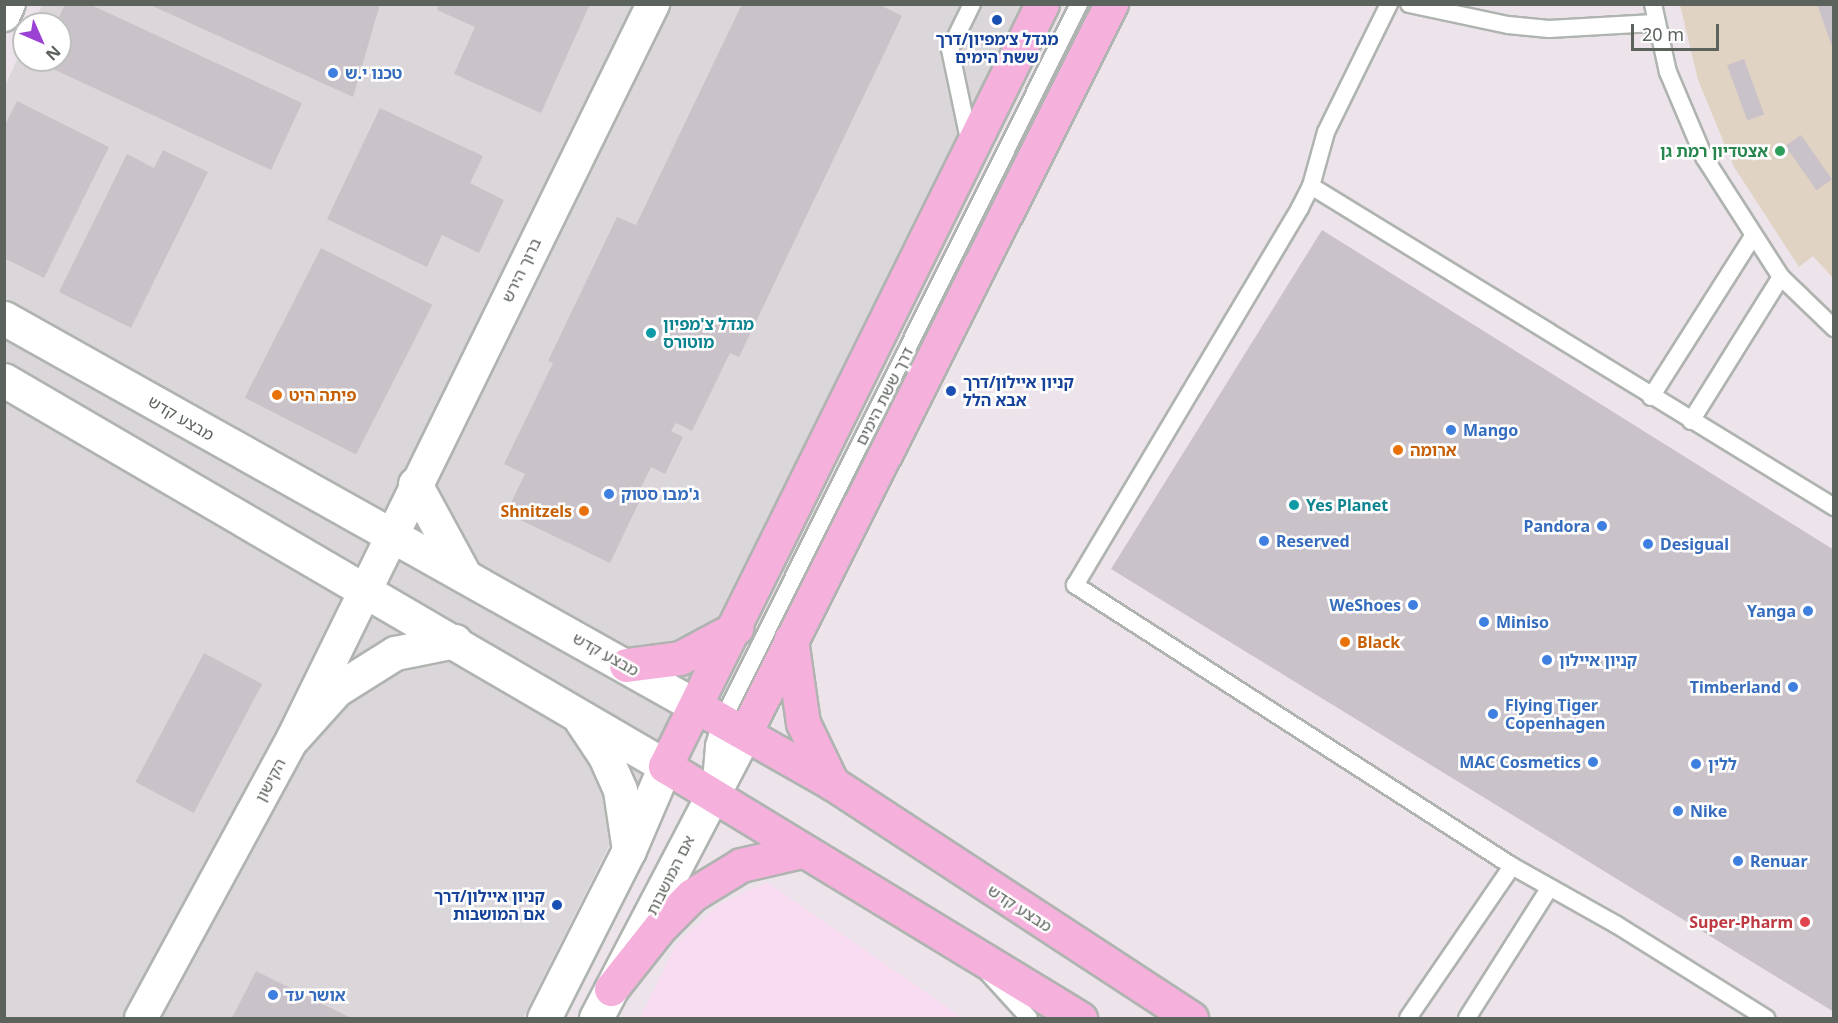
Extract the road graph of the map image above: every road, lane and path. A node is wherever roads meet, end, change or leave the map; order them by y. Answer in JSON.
{"nodes":[{"id":1,"x":9,"y":4,"type":"edge"},
{"id":2,"x":653,"y":4,"type":"edge"},
{"id":3,"x":972,"y":4,"type":"edge"},
{"id":4,"x":1042,"y":4,"type":"edge"},
{"id":5,"x":1079,"y":4,"type":"edge"},
{"id":6,"x":1111,"y":4,"type":"edge"},
{"id":7,"x":1389,"y":4,"type":"edge"},
{"id":8,"x":1409,"y":4,"type":"edge"},
{"id":9,"x":1653,"y":4,"type":"edge"},
{"id":10,"x":4,"y":15,"type":"edge"},
{"id":11,"x":1654,"y":23,"type":"junction"},
{"id":12,"x":971,"y":152,"type":"junction"},
{"id":13,"x":1311,"y":186,"type":"junction"},
{"id":14,"x":1753,"y":236,"type":"junction"},
{"id":15,"x":1781,"y":277,"type":"junction"},
{"id":16,"x":4,"y":318,"type":"edge"},
{"id":17,"x":1833,"y":328,"type":"edge"},
{"id":18,"x":4,"y":380,"type":"edge"},
{"id":19,"x":1651,"y":397,"type":"junction"},
{"id":20,"x":1691,"y":421,"type":"junction"},
{"id":21,"x":415,"y":484,"type":"junction"},
{"id":22,"x":1833,"y":507,"type":"edge"},
{"id":23,"x":389,"y":536,"type":"junction"},
{"id":24,"x":466,"y":578,"type":"junction"},
{"id":25,"x":363,"y":589,"type":"junction"},
{"id":26,"x":736,"y":628,"type":"junction"},
{"id":27,"x":791,"y":639,"type":"junction"},
{"id":28,"x":455,"y":641,"type":"junction"},
{"id":29,"x":626,"y":665,"type":"junction"},
{"id":30,"x":581,"y":720,"type":"junction"},
{"id":31,"x":721,"y":720,"type":"junction"},
{"id":32,"x":293,"y":738,"type":"junction"},
{"id":33,"x":665,"y":766,"type":"junction"},
{"id":34,"x":832,"y":783,"type":"junction"},
{"id":35,"x":711,"y":794,"type":"junction"},
{"id":36,"x":629,"y":850,"type":"junction"},
{"id":37,"x":802,"y":851,"type":"junction"},
{"id":38,"x":1512,"y":866,"type":"junction"},
{"id":39,"x":1549,"y":889,"type":"junction"},
{"id":40,"x":969,"y":951,"type":"junction"},
{"id":41,"x":611,"y":989,"type":"junction"},
{"id":42,"x":141,"y":1018,"type":"edge"},
{"id":43,"x":544,"y":1018,"type":"edge"},
{"id":44,"x":596,"y":1018,"type":"edge"},
{"id":45,"x":1029,"y":1018,"type":"edge"},
{"id":46,"x":1080,"y":1018,"type":"edge"},
{"id":47,"x":1191,"y":1018,"type":"edge"},
{"id":48,"x":1408,"y":1018,"type":"edge"},
{"id":49,"x":1467,"y":1018,"type":"edge"},
{"id":50,"x":1766,"y":1018,"type":"edge"}],
"edges":[{"from":1,"to":10,"type":"street"},
{"from":2,"to":21,"type":"street","name":"ברוך הירש"},
{"from":3,"to":12,"type":"lane"},
{"from":4,"to":12,"type":"main road","name":"דרך ששת הימים"},
{"from":5,"to":31,"type":"lane","name":"דרך ששת הימים"},
{"from":6,"to":27,"type":"main road","name":"דרך ששת הימים"},
{"from":7,"to":13,"type":"lane"},
{"from":8,"to":11,"type":"lane"},
{"from":9,"to":11,"type":"lane"},
{"from":11,"to":14,"type":"lane"},
{"from":12,"to":26,"type":"main road","name":"דרך ששת הימים"},
{"from":13,"to":19,"type":"lane"},
{"from":13,"to":38,"type":"lane"},
{"from":14,"to":15,"type":"lane"},
{"from":14,"to":19,"type":"lane"},
{"from":15,"to":17,"type":"lane"},
{"from":15,"to":20,"type":"lane"},
{"from":16,"to":23,"type":"street","name":"מבצע קדש"},
{"from":18,"to":25,"type":"street"},
{"from":19,"to":20,"type":"lane"},
{"from":20,"to":22,"type":"lane"},
{"from":21,"to":23,"type":"street","name":"ברוך הירש"},
{"from":21,"to":24,"type":"street"},
{"from":23,"to":24,"type":"street","name":"מבצע קדש"},
{"from":23,"to":25,"type":"street","name":"הקישון"},
{"from":24,"to":29,"type":"street","name":"מבצע קדש"},
{"from":25,"to":28,"type":"street"},
{"from":25,"to":32,"type":"street","name":"הקישון"},
{"from":26,"to":29,"type":"main road"},
{"from":26,"to":31,"type":"main road","name":"דרך ששת הימים"},
{"from":27,"to":31,"type":"main road","name":"דרך ששת הימים"},
{"from":27,"to":34,"type":"main road"},
{"from":28,"to":30,"type":"street"},
{"from":28,"to":32,"type":"street"},
{"from":29,"to":31,"type":"street","name":"מבצע קדש"},
{"from":30,"to":33,"type":"street"},
{"from":30,"to":36,"type":"street"},
{"from":31,"to":33,"type":"main road","name":"דרך ששת הימים"},
{"from":31,"to":34,"type":"main road","name":"מבצע קדש"},
{"from":31,"to":35,"type":"street","name":"אם המושבות"},
{"from":32,"to":42,"type":"street","name":"הקישון"},
{"from":33,"to":35,"type":"main road"},
{"from":33,"to":36,"type":"street"},
{"from":34,"to":47,"type":"main road","name":"מבצע קדש"},
{"from":35,"to":37,"type":"main road"},
{"from":35,"to":41,"type":"street","name":"אם המושבות"},
{"from":36,"to":43,"type":"street"},
{"from":37,"to":40,"type":"main road"},
{"from":37,"to":41,"type":"main road"},
{"from":38,"to":39,"type":"lane"},
{"from":38,"to":48,"type":"lane"},
{"from":39,"to":49,"type":"lane"},
{"from":39,"to":50,"type":"lane"},
{"from":40,"to":45,"type":"lane"},
{"from":40,"to":46,"type":"main road"},
{"from":41,"to":44,"type":"street","name":"אם המושבות"}]}
